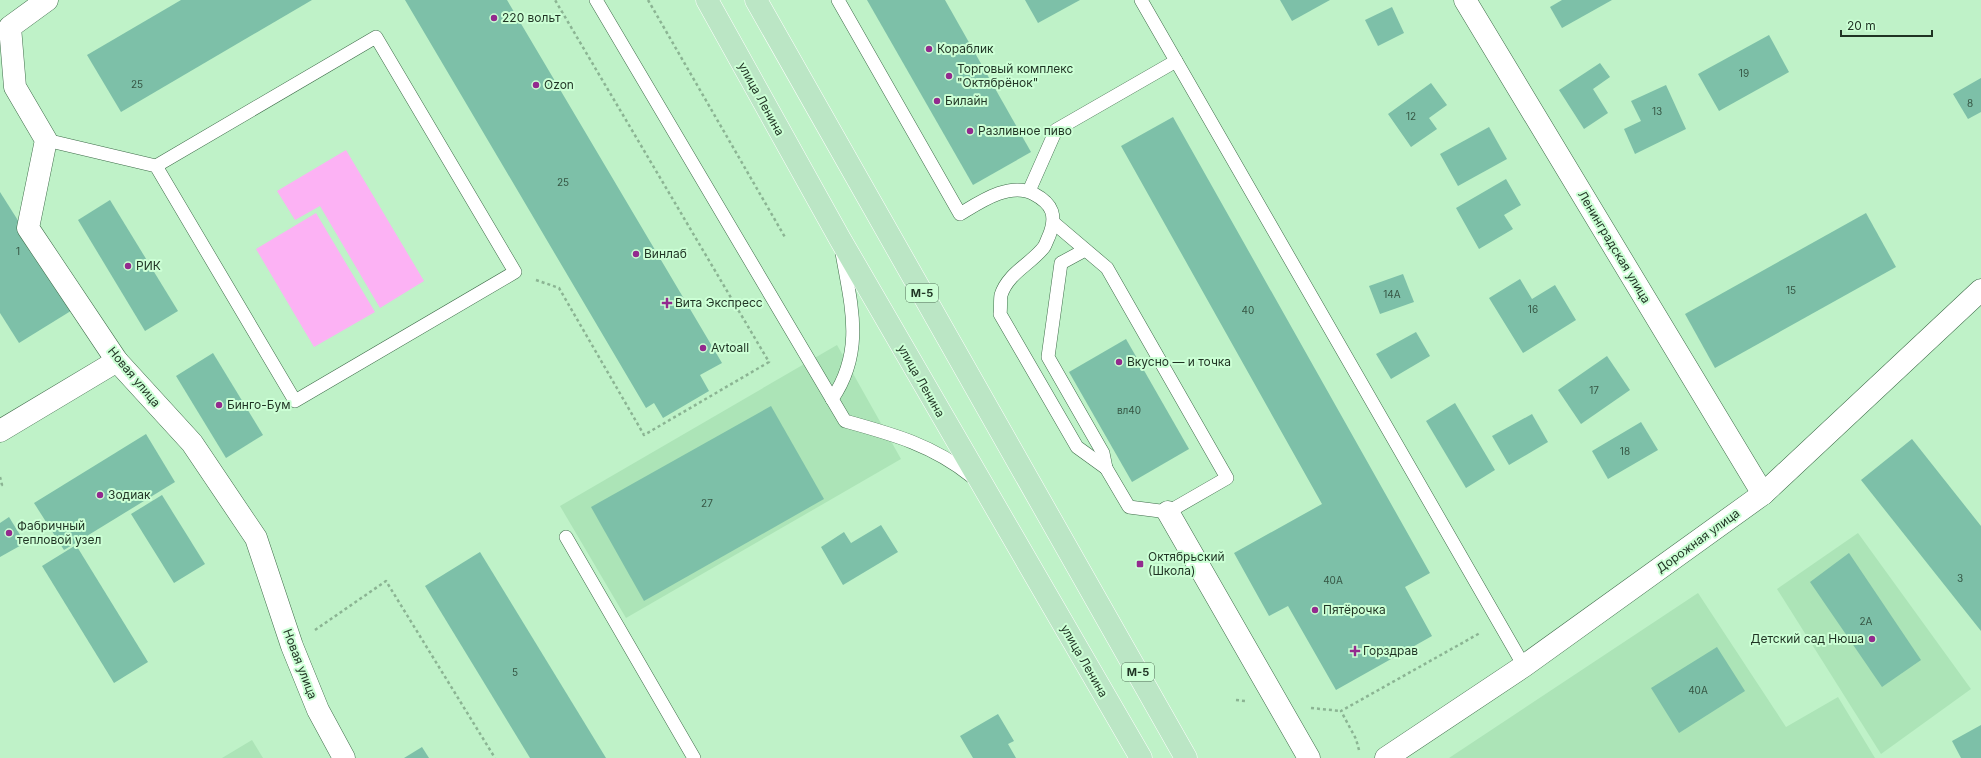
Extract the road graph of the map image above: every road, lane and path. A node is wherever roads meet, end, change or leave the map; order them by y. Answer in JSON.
{"nodes":[{"id":1,"x":47,"y":0,"type":"edge"},
{"id":2,"x":555,"y":0,"type":"edge"},
{"id":3,"x":596,"y":0,"type":"edge"},
{"id":4,"x":648,"y":0,"type":"edge"},
{"id":5,"x":707,"y":0,"type":"edge"},
{"id":6,"x":756,"y":0,"type":"edge"},
{"id":7,"x":838,"y":0,"type":"edge"},
{"id":8,"x":1141,"y":0,"type":"edge"},
{"id":9,"x":1465,"y":0,"type":"edge"},
{"id":10,"x":5,"y":25,"type":"edge"},
{"id":11,"x":1176,"y":61,"type":"junction"},
{"id":12,"x":46,"y":140,"type":"junction"},
{"id":13,"x":156,"y":166,"type":"junction"},
{"id":14,"x":1029,"y":191,"type":"junction"},
{"id":15,"x":1054,"y":223,"type":"junction"},
{"id":16,"x":786,"y":239,"type":"dead end"},
{"id":17,"x":840,"y":239,"type":"junction"},
{"id":18,"x":1085,"y":250,"type":"junction"},
{"id":19,"x":515,"y":272,"type":"junction"},
{"id":20,"x":1981,"y":290,"type":"edge"},
{"id":21,"x":117,"y":361,"type":"junction"},
{"id":22,"x":832,"y":399,"type":"junction"},
{"id":23,"x":0,"y":431,"type":"edge"},
{"id":24,"x":1106,"y":468,"type":"junction"},
{"id":25,"x":0,"y":477,"type":"edge"},
{"id":26,"x":980,"y":483,"type":"junction"},
{"id":27,"x":0,"y":486,"type":"edge"},
{"id":28,"x":1763,"y":494,"type":"junction"},
{"id":29,"x":1168,"y":512,"type":"junction"},
{"id":30,"x":566,"y":537,"type":"dead end"},
{"id":31,"x":1499,"y":623,"type":"junction"},
{"id":32,"x":292,"y":646,"type":"junction"},
{"id":33,"x":1524,"y":666,"type":"junction"},
{"id":34,"x":1356,"y":739,"type":"dead end"},
{"id":35,"x":344,"y":758,"type":"edge"},
{"id":36,"x":494,"y":758,"type":"edge"},
{"id":37,"x":694,"y":758,"type":"edge"},
{"id":38,"x":1141,"y":758,"type":"edge"},
{"id":39,"x":1186,"y":758,"type":"edge"},
{"id":40,"x":1309,"y":758,"type":"edge"},
{"id":41,"x":1386,"y":758,"type":"edge"}],
"edges":[{"from":1,"to":10,"type":"street"},
{"from":2,"to":19,"type":"path"},
{"from":3,"to":22,"type":"lane"},
{"from":4,"to":16,"type":"path"},
{"from":5,"to":17,"type":"main road","name":"улица Ленина"},
{"from":6,"to":39,"type":"main road","number":"М-5"},
{"from":7,"to":14,"type":"lane"},
{"from":8,"to":11,"type":"lane"},
{"from":9,"to":28,"type":"street","name":"Ленинградская улица"},
{"from":10,"to":12,"type":"street"},
{"from":11,"to":14,"type":"lane"},
{"from":11,"to":31,"type":"lane"},
{"from":12,"to":13,"type":"lane"},
{"from":12,"to":21,"type":"street","name":"Новая улица"},
{"from":13,"to":19,"type":"lane"},
{"from":13,"to":19,"type":"lane"},
{"from":14,"to":15,"type":"lane"},
{"from":15,"to":18,"type":"lane"},
{"from":15,"to":24,"type":"lane"},
{"from":17,"to":22,"type":"lane"},
{"from":17,"to":26,"type":"main road","name":"улица Ленина"},
{"from":18,"to":24,"type":"lane"},
{"from":18,"to":29,"type":"lane"},
{"from":20,"to":28,"type":"street","name":"Дорожная улица"},
{"from":21,"to":23,"type":"street"},
{"from":21,"to":32,"type":"street","name":"Новая улица"},
{"from":22,"to":26,"type":"lane"},
{"from":24,"to":29,"type":"lane"},
{"from":25,"to":27,"type":"path"},
{"from":26,"to":38,"type":"main road","name":"улица Ленина"},
{"from":28,"to":33,"type":"street","name":"Дорожная улица"},
{"from":29,"to":40,"type":"street"},
{"from":30,"to":37,"type":"lane"},
{"from":31,"to":33,"type":"lane"},
{"from":31,"to":34,"type":"path"},
{"from":32,"to":35,"type":"street","name":"Новая улица"},
{"from":32,"to":36,"type":"path"},
{"from":33,"to":41,"type":"street","name":"Дорожная улица"}]}
